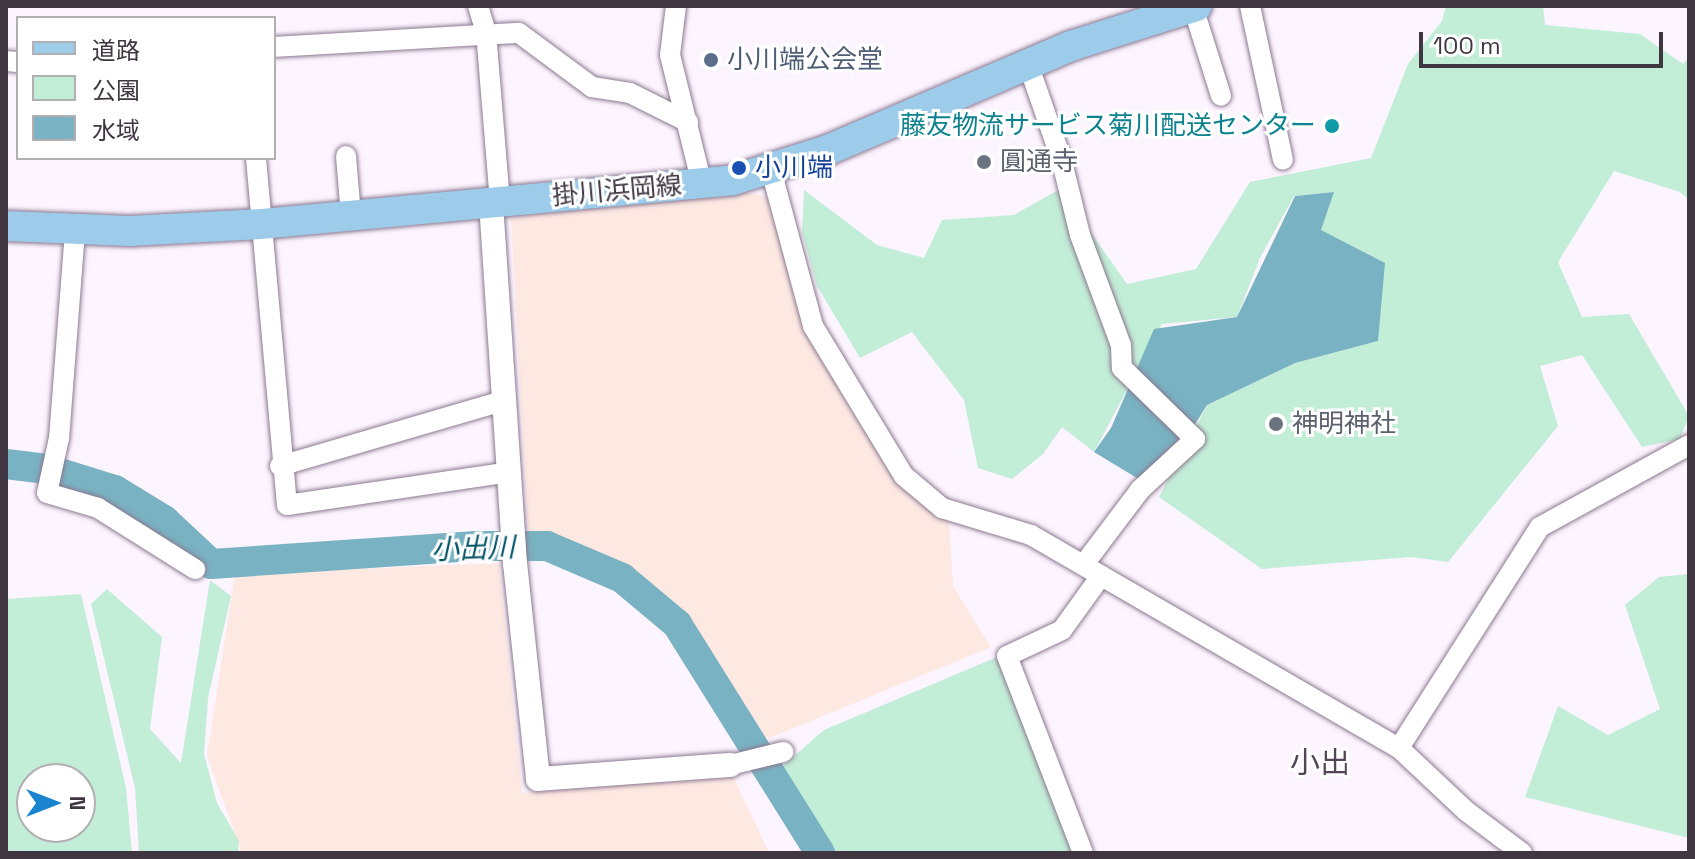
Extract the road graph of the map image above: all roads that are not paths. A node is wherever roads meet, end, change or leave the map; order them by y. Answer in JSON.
{"nodes":[{"id":1,"x":478,"y":6,"type":"edge"},
{"id":2,"x":676,"y":6,"type":"edge"},
{"id":3,"x":1250,"y":6,"type":"edge"},
{"id":4,"x":1195,"y":7,"type":"edge"},
{"id":5,"x":486,"y":32,"type":"junction"},
{"id":6,"x":276,"y":47,"type":"edge"},
{"id":7,"x":1028,"y":64,"type":"junction"},
{"id":8,"x":1221,"y":96,"type":"dead end"},
{"id":9,"x":688,"y":122,"type":"junction"},
{"id":10,"x":346,"y":156,"type":"dead end"},
{"id":11,"x":256,"y":160,"type":"edge"},
{"id":12,"x":1283,"y":160,"type":"dead end"},
{"id":13,"x":771,"y":170,"type":"junction"},
{"id":14,"x":702,"y":184,"type":"junction"},
{"id":15,"x":496,"y":202,"type":"junction"},
{"id":16,"x":351,"y":216,"type":"junction"},
{"id":17,"x":261,"y":224,"type":"junction"},
{"id":18,"x":6,"y":226,"type":"edge"},
{"id":19,"x":75,"y":231,"type":"junction"},
{"id":20,"x":506,"y":400,"type":"junction"},
{"id":21,"x":1689,"y":445,"type":"edge"},
{"id":22,"x":280,"y":466,"type":"junction"},
{"id":23,"x":510,"y":472,"type":"junction"},
{"id":24,"x":195,"y":569,"type":"dead end"},
{"id":25,"x":1093,"y":570,"type":"junction"},
{"id":26,"x":1399,"y":748,"type":"junction"},
{"id":27,"x":776,"y":753,"type":"dead end"},
{"id":28,"x":739,"y":764,"type":"joint"},
{"id":29,"x":1083,"y":853,"type":"edge"},
{"id":30,"x":1522,"y":853,"type":"edge"}],
"edges":[{"from":1,"to":5,"type":"street"},
{"from":2,"to":9,"type":"street"},
{"from":3,"to":12,"type":"street"},
{"from":4,"to":7,"type":"main road","name":"掛川浜岡線"},
{"from":4,"to":8,"type":"street"},
{"from":5,"to":6,"type":"street"},
{"from":5,"to":9,"type":"street"},
{"from":5,"to":15,"type":"street"},
{"from":7,"to":13,"type":"main road","name":"掛川浜岡線"},
{"from":7,"to":25,"type":"street"},
{"from":9,"to":14,"type":"street"},
{"from":10,"to":16,"type":"street"},
{"from":11,"to":17,"type":"street"},
{"from":13,"to":14,"type":"main road","name":"掛川浜岡線"},
{"from":13,"to":25,"type":"street"},
{"from":14,"to":15,"type":"main road","name":"掛川浜岡線"},
{"from":15,"to":16,"type":"main road","name":"掛川浜岡線"},
{"from":15,"to":20,"type":"street"},
{"from":16,"to":17,"type":"main road","name":"掛川浜岡線"},
{"from":17,"to":19,"type":"main road","name":"掛川浜岡線"},
{"from":17,"to":22,"type":"street"},
{"from":18,"to":19,"type":"main road","name":"掛川浜岡線"},
{"from":19,"to":24,"type":"street"},
{"from":20,"to":22,"type":"street"},
{"from":20,"to":23,"type":"street"},
{"from":21,"to":26,"type":"street"},
{"from":22,"to":23,"type":"street"},
{"from":23,"to":28,"type":"street"},
{"from":25,"to":26,"type":"street"},
{"from":25,"to":29,"type":"street"},
{"from":26,"to":30,"type":"street"},
{"from":27,"to":28,"type":"street"}]}
